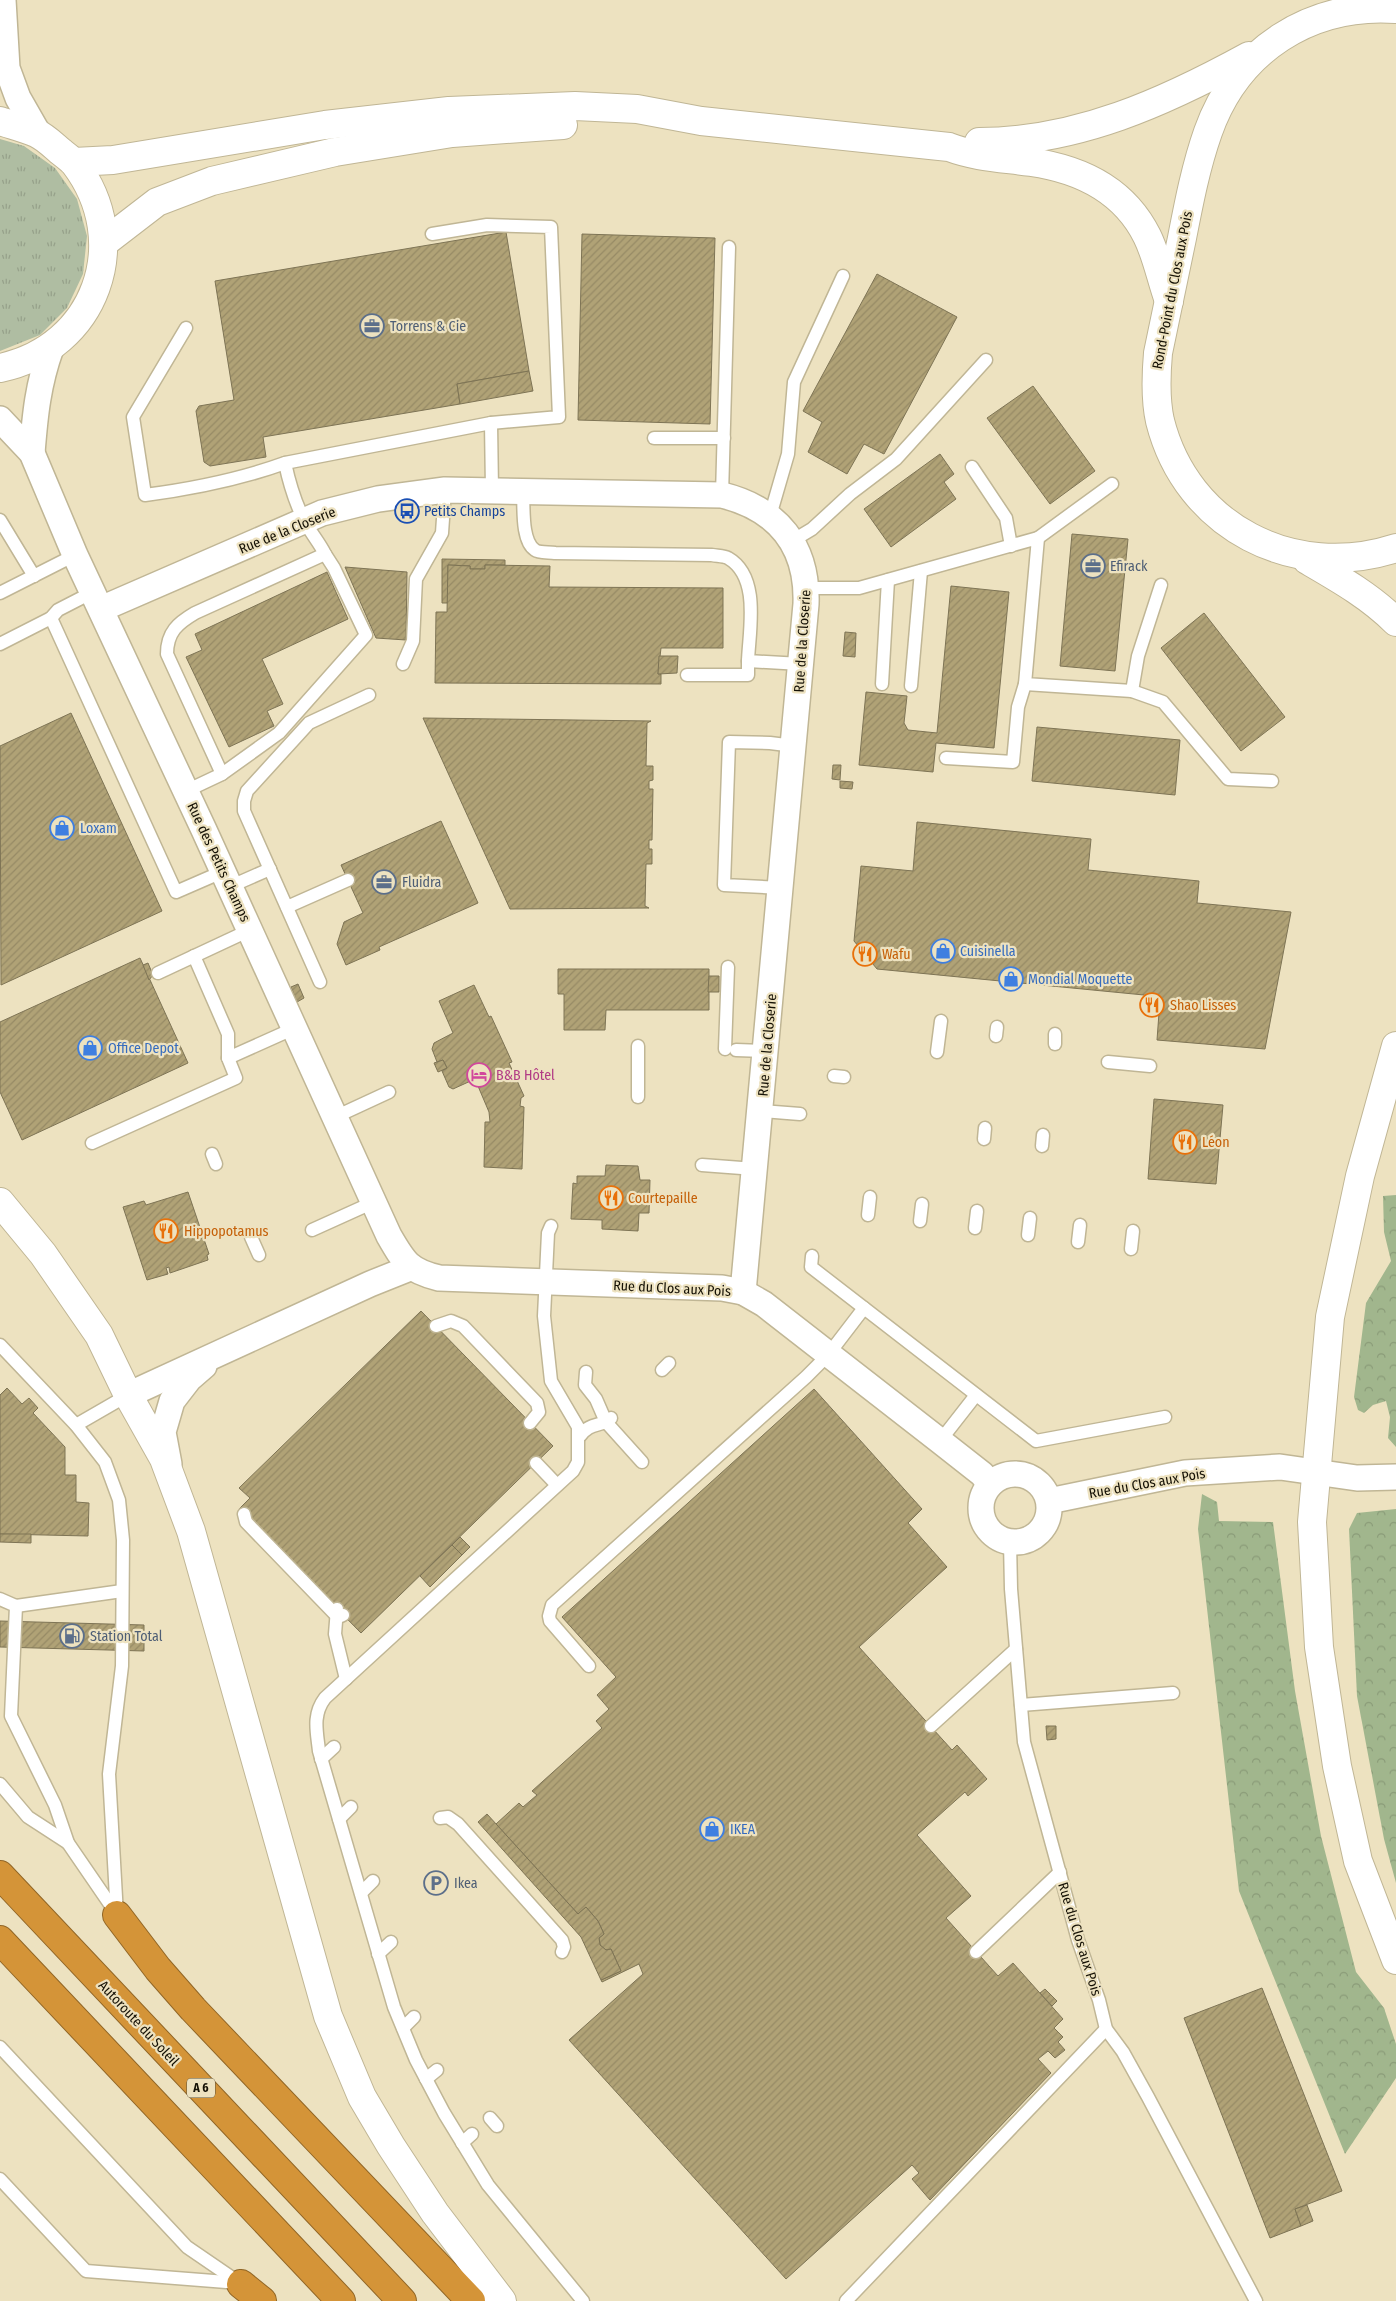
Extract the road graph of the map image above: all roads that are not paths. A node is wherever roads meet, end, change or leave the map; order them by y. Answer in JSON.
{"nodes":[{"id":1,"x":3,"y":0,"type":"edge"},
{"id":2,"x":1396,"y":9,"type":"edge"},
{"id":3,"x":1264,"y":48,"type":"junction"},
{"id":4,"x":0,"y":121,"type":"edge"},
{"id":5,"x":701,"y":121,"type":"junction"},
{"id":6,"x":38,"y":133,"type":"junction"},
{"id":7,"x":949,"y":147,"type":"junction"},
{"id":8,"x":74,"y":162,"type":"junction"},
{"id":9,"x":432,"y":234,"type":"dead end"},
{"id":10,"x":105,"y":242,"type":"junction"},
{"id":11,"x":729,"y":247,"type":"dead end"},
{"id":12,"x":843,"y":276,"type":"dead end"},
{"id":13,"x":1169,"y":301,"type":"junction"},
{"id":14,"x":186,"y":328,"type":"dead end"},
{"id":15,"x":51,"y":348,"type":"junction"},
{"id":16,"x":986,"y":360,"type":"dead end"},
{"id":17,"x":0,"y":368,"type":"edge"},
{"id":18,"x":0,"y":419,"type":"edge"},
{"id":19,"x":491,"y":423,"type":"junction"},
{"id":20,"x":654,"y":438,"type":"dead end"},
{"id":21,"x":724,"y":438,"type":"junction"},
{"id":22,"x":32,"y":453,"type":"junction"},
{"id":23,"x":285,"y":462,"type":"junction"},
{"id":24,"x":972,"y":467,"type":"dead end"},
{"id":25,"x":1112,"y":484,"type":"dead end"},
{"id":26,"x":445,"y":490,"type":"junction"},
{"id":27,"x":492,"y":490,"type":"junction"},
{"id":28,"x":524,"y":491,"type":"junction"},
{"id":29,"x":722,"y":496,"type":"junction"},
{"id":30,"x":770,"y":516,"type":"junction"},
{"id":31,"x":0,"y":520,"type":"edge"},
{"id":32,"x":304,"y":520,"type":"junction"},
{"id":33,"x":1038,"y":538,"type":"junction"},
{"id":34,"x":792,"y":541,"type":"junction"},
{"id":35,"x":1011,"y":546,"type":"junction"},
{"id":36,"x":1396,"y":548,"type":"edge"},
{"id":37,"x":325,"y":554,"type":"junction"},
{"id":38,"x":76,"y":555,"type":"junction"},
{"id":39,"x":1299,"y":556,"type":"junction"},
{"id":40,"x":921,"y":571,"type":"junction"},
{"id":41,"x":34,"y":576,"type":"junction"},
{"id":42,"x":888,"y":580,"type":"junction"},
{"id":43,"x":1160,"y":586,"type":"dead end"},
{"id":44,"x":807,"y":588,"type":"junction"},
{"id":45,"x":1,"y":589,"type":"edge"},
{"id":46,"x":97,"y":601,"type":"junction"},
{"id":47,"x":51,"y":618,"type":"junction"},
{"id":48,"x":1396,"y":622,"type":"edge"},
{"id":49,"x":0,"y":644,"type":"edge"},
{"id":50,"x":748,"y":661,"type":"junction"},
{"id":51,"x":403,"y":664,"type":"dead end"},
{"id":52,"x":802,"y":664,"type":"junction"},
{"id":53,"x":687,"y":675,"type":"dead end"},
{"id":54,"x":882,"y":684,"type":"dead end"},
{"id":55,"x":1025,"y":684,"type":"junction"},
{"id":56,"x":911,"y":686,"type":"dead end"},
{"id":57,"x":1132,"y":691,"type":"junction"},
{"id":58,"x":369,"y":695,"type":"dead end"},
{"id":59,"x":794,"y":746,"type":"junction"},
{"id":60,"x":946,"y":758,"type":"dead end"},
{"id":61,"x":222,"y":774,"type":"junction"},
{"id":62,"x":1272,"y":782,"type":"dead end"},
{"id":63,"x":186,"y":790,"type":"junction"},
{"id":64,"x":270,"y":869,"type":"junction"},
{"id":65,"x":226,"y":879,"type":"junction"},
{"id":66,"x":348,"y":880,"type":"dead end"},
{"id":67,"x":781,"y":888,"type":"junction"},
{"id":68,"x":287,"y":907,"type":"junction"},
{"id":69,"x":250,"y":930,"type":"junction"},
{"id":70,"x":194,"y":956,"type":"junction"},
{"id":71,"x":728,"y":967,"type":"dead end"},
{"id":72,"x":158,"y":973,"type":"dead end"},
{"id":73,"x":320,"y":982,"type":"dead end"},
{"id":74,"x":940,"y":1021,"type":"dead end"},
{"id":75,"x":294,"y":1028,"type":"junction"},
{"id":76,"x":638,"y":1046,"type":"dead end"},
{"id":77,"x":1396,"y":1046,"type":"edge"},
{"id":78,"x":767,"y":1051,"type":"junction"},
{"id":79,"x":937,"y":1052,"type":"dead end"},
{"id":80,"x":228,"y":1058,"type":"junction"},
{"id":81,"x":1108,"y":1062,"type":"dead end"},
{"id":82,"x":1150,"y":1066,"type":"dead end"},
{"id":83,"x":389,"y":1092,"type":"dead end"},
{"id":84,"x":638,"y":1097,"type":"dead end"},
{"id":85,"x":761,"y":1111,"type":"junction"},
{"id":86,"x":800,"y":1114,"type":"dead end"},
{"id":87,"x":335,"y":1117,"type":"junction"},
{"id":88,"x":92,"y":1143,"type":"dead end"},
{"id":89,"x":702,"y":1165,"type":"dead end"},
{"id":90,"x":755,"y":1169,"type":"junction"},
{"id":91,"x":870,"y":1197,"type":"dead end"},
{"id":92,"x":0,"y":1202,"type":"edge"},
{"id":93,"x":374,"y":1202,"type":"junction"},
{"id":94,"x":922,"y":1204,"type":"dead end"},
{"id":95,"x":977,"y":1211,"type":"dead end"},
{"id":96,"x":868,"y":1214,"type":"dead end"},
{"id":97,"x":1030,"y":1218,"type":"dead end"},
{"id":98,"x":920,"y":1221,"type":"dead end"},
{"id":99,"x":1080,"y":1225,"type":"dead end"},
{"id":100,"x":551,"y":1226,"type":"dead end"},
{"id":101,"x":975,"y":1228,"type":"dead end"},
{"id":102,"x":312,"y":1230,"type":"dead end"},
{"id":103,"x":1133,"y":1232,"type":"dead end"},
{"id":104,"x":1028,"y":1235,"type":"dead end"},
{"id":105,"x":251,"y":1237,"type":"dead end"},
{"id":106,"x":1078,"y":1242,"type":"dead end"},
{"id":107,"x":1131,"y":1249,"type":"dead end"},
{"id":108,"x":259,"y":1255,"type":"dead end"},
{"id":109,"x":812,"y":1256,"type":"dead end"},
{"id":110,"x":410,"y":1268,"type":"junction"},
{"id":111,"x":546,"y":1283,"type":"junction"},
{"id":112,"x":743,"y":1292,"type":"junction"},
{"id":113,"x":860,"y":1301,"type":"junction"},
{"id":114,"x":436,"y":1326,"type":"dead end"},
{"id":115,"x":1,"y":1346,"type":"edge"},
{"id":116,"x":220,"y":1353,"type":"junction"},
{"id":117,"x":828,"y":1355,"type":"junction"},
{"id":118,"x":586,"y":1372,"type":"dead end"},
{"id":119,"x":128,"y":1395,"type":"junction"},
{"id":120,"x":976,"y":1395,"type":"junction"},
{"id":121,"x":1165,"y":1417,"type":"dead end"},
{"id":122,"x":609,"y":1419,"type":"junction"},
{"id":123,"x":530,"y":1423,"type":"dead end"},
{"id":124,"x":76,"y":1425,"type":"junction"},
{"id":125,"x":580,"y":1436,"type":"junction"},
{"id":126,"x":940,"y":1441,"type":"junction"},
{"id":127,"x":642,"y":1462,"type":"dead end"},
{"id":128,"x":536,"y":1463,"type":"dead end"},
{"id":129,"x":1316,"y":1472,"type":"junction"},
{"id":130,"x":171,"y":1476,"type":"junction"},
{"id":131,"x":1396,"y":1478,"type":"edge"},
{"id":132,"x":990,"y":1484,"type":"junction"},
{"id":133,"x":557,"y":1486,"type":"junction"},
{"id":134,"x":1048,"y":1501,"type":"junction"},
{"id":135,"x":244,"y":1514,"type":"dead end"},
{"id":136,"x":1010,"y":1542,"type":"junction"},
{"id":137,"x":122,"y":1591,"type":"junction"},
{"id":138,"x":0,"y":1599,"type":"edge"},
{"id":139,"x":16,"y":1606,"type":"junction"},
{"id":140,"x":1016,"y":1649,"type":"junction"},
{"id":141,"x":589,"y":1666,"type":"dead end"},
{"id":142,"x":346,"y":1679,"type":"junction"},
{"id":143,"x":1173,"y":1693,"type":"dead end"},
{"id":144,"x":1021,"y":1705,"type":"junction"},
{"id":145,"x":931,"y":1726,"type":"dead end"},
{"id":146,"x":334,"y":1748,"type":"dead end"},
{"id":147,"x":321,"y":1759,"type":"junction"},
{"id":148,"x":0,"y":1784,"type":"edge"},
{"id":149,"x":351,"y":1807,"type":"dead end"},
{"id":150,"x":440,"y":1818,"type":"dead end"},
{"id":151,"x":338,"y":1819,"type":"junction"},
{"id":152,"x":68,"y":1843,"type":"junction"},
{"id":153,"x":1060,"y":1872,"type":"junction"},
{"id":154,"x":0,"y":1875,"type":"edge"},
{"id":155,"x":373,"y":1881,"type":"dead end"},
{"id":156,"x":360,"y":1893,"type":"junction"},
{"id":157,"x":118,"y":1916,"type":"junction"},
{"id":158,"x":0,"y":1940,"type":"edge"},
{"id":159,"x":391,"y":1942,"type":"dead end"},
{"id":160,"x":562,"y":1952,"type":"dead end"},
{"id":161,"x":976,"y":1952,"type":"dead end"},
{"id":162,"x":378,"y":1954,"type":"junction"},
{"id":163,"x":1396,"y":1960,"type":"edge"},
{"id":164,"x":414,"y":2018,"type":"dead end"},
{"id":165,"x":402,"y":2028,"type":"junction"},
{"id":166,"x":1106,"y":2029,"type":"junction"},
{"id":167,"x":0,"y":2047,"type":"edge"},
{"id":168,"x":437,"y":2070,"type":"dead end"},
{"id":169,"x":426,"y":2079,"type":"junction"},
{"id":170,"x":0,"y":2179,"type":"edge"},
{"id":171,"x":251,"y":2292,"type":"edge"},
{"id":172,"x":341,"y":2301,"type":"edge"},
{"id":173,"x":402,"y":2301,"type":"edge"},
{"id":174,"x":471,"y":2301,"type":"edge"},
{"id":175,"x":502,"y":2301,"type":"edge"},
{"id":176,"x":583,"y":2301,"type":"edge"},
{"id":177,"x":846,"y":2301,"type":"edge"},
{"id":178,"x":1256,"y":2301,"type":"edge"}],
"edges":[{"from":1,"to":6,"type":"street"},
{"from":2,"to":3,"type":"main road","name":"Rond-Point du Clos aux Pois"},
{"from":3,"to":7,"type":"main road"},
{"from":3,"to":13,"type":"main road","name":"Rond-Point du Clos aux Pois"},
{"from":4,"to":6,"type":"main road"},
{"from":5,"to":7,"type":"main road"},
{"from":5,"to":8,"type":"main road"},
{"from":5,"to":10,"type":"main road"},
{"from":6,"to":8,"type":"main road"},
{"from":7,"to":13,"type":"main road"},
{"from":8,"to":10,"type":"main road"},
{"from":9,"to":19,"type":"lane"},
{"from":10,"to":15,"type":"main road"},
{"from":11,"to":21,"type":"lane"},
{"from":12,"to":30,"type":"lane"},
{"from":13,"to":39,"type":"main road","name":"Rond-Point du Clos aux Pois"},
{"from":14,"to":23,"type":"lane"},
{"from":15,"to":17,"type":"main road"},
{"from":15,"to":22,"type":"street","name":"Rue des Petits Champs"},
{"from":16,"to":34,"type":"lane"},
{"from":18,"to":22,"type":"street","name":"Rue des Petits Champs"},
{"from":19,"to":23,"type":"lane"},
{"from":19,"to":27,"type":"lane"},
{"from":20,"to":21,"type":"lane"},
{"from":21,"to":29,"type":"lane"},
{"from":22,"to":38,"type":"street","name":"Rue des Petits Champs"},
{"from":23,"to":32,"type":"lane"},
{"from":24,"to":35,"type":"lane"},
{"from":25,"to":33,"type":"lane"},
{"from":26,"to":27,"type":"street","name":"Rue de la Closerie"},
{"from":26,"to":32,"type":"street","name":"Rue de la Closerie"},
{"from":26,"to":51,"type":"lane"},
{"from":27,"to":28,"type":"street","name":"Rue de la Closerie"},
{"from":28,"to":29,"type":"street","name":"Rue de la Closerie"},
{"from":28,"to":50,"type":"lane"},
{"from":29,"to":30,"type":"street","name":"Rue de la Closerie"},
{"from":30,"to":34,"type":"street","name":"Rue de la Closerie"},
{"from":31,"to":41,"type":"lane"},
{"from":32,"to":37,"type":"lane"},
{"from":32,"to":46,"type":"street","name":"Rue de la Closerie"},
{"from":33,"to":35,"type":"lane"},
{"from":33,"to":55,"type":"lane"},
{"from":34,"to":44,"type":"street","name":"Rue de la Closerie"},
{"from":35,"to":40,"type":"lane"},
{"from":36,"to":39,"type":"main road","name":"Rond-Point du Clos aux Pois"},
{"from":37,"to":61,"type":"lane"},
{"from":37,"to":61,"type":"lane"},
{"from":38,"to":41,"type":"lane"},
{"from":38,"to":46,"type":"street","name":"Rue des Petits Champs"},
{"from":39,"to":48,"type":"main road"},
{"from":40,"to":42,"type":"lane"},
{"from":40,"to":56,"type":"lane"},
{"from":41,"to":45,"type":"lane"},
{"from":42,"to":44,"type":"lane"},
{"from":42,"to":54,"type":"lane"},
{"from":43,"to":57,"type":"lane"},
{"from":44,"to":52,"type":"street","name":"Rue de la Closerie"},
{"from":46,"to":47,"type":"lane"},
{"from":46,"to":63,"type":"street","name":"Rue des Petits Champs"},
{"from":47,"to":49,"type":"lane"},
{"from":47,"to":65,"type":"lane"},
{"from":50,"to":52,"type":"lane"},
{"from":50,"to":53,"type":"lane"},
{"from":52,"to":59,"type":"street","name":"Rue de la Closerie"},
{"from":55,"to":57,"type":"lane"},
{"from":55,"to":60,"type":"lane"},
{"from":57,"to":62,"type":"lane"},
{"from":58,"to":64,"type":"lane"},
{"from":59,"to":67,"type":"street","name":"Rue de la Closerie"},
{"from":59,"to":67,"type":"lane"},
{"from":61,"to":63,"type":"lane"},
{"from":63,"to":65,"type":"street","name":"Rue des Petits Champs"},
{"from":64,"to":65,"type":"lane"},
{"from":64,"to":68,"type":"lane"},
{"from":65,"to":69,"type":"street","name":"Rue des Petits Champs"},
{"from":66,"to":68,"type":"lane"},
{"from":67,"to":78,"type":"street","name":"Rue de la Closerie"},
{"from":68,"to":73,"type":"lane"},
{"from":69,"to":70,"type":"lane"},
{"from":69,"to":75,"type":"street","name":"Rue des Petits Champs"},
{"from":70,"to":72,"type":"lane"},
{"from":70,"to":80,"type":"lane"},
{"from":71,"to":78,"type":"lane"},
{"from":74,"to":79,"type":"lane"},
{"from":75,"to":80,"type":"lane"},
{"from":75,"to":87,"type":"street","name":"Rue des Petits Champs"},
{"from":76,"to":84,"type":"lane"},
{"from":77,"to":129,"type":"main road"},
{"from":78,"to":85,"type":"street","name":"Rue de la Closerie"},
{"from":80,"to":88,"type":"lane"},
{"from":81,"to":82,"type":"lane"},
{"from":83,"to":87,"type":"lane"},
{"from":85,"to":86,"type":"lane"},
{"from":85,"to":90,"type":"street","name":"Rue de la Closerie"},
{"from":87,"to":93,"type":"street","name":"Rue des Petits Champs"},
{"from":89,"to":90,"type":"lane"},
{"from":90,"to":112,"type":"street","name":"Rue de la Closerie"},
{"from":91,"to":96,"type":"lane"},
{"from":92,"to":119,"type":"main road"},
{"from":93,"to":102,"type":"lane"},
{"from":93,"to":110,"type":"street","name":"Rue des Petits Champs"},
{"from":94,"to":98,"type":"lane"},
{"from":95,"to":101,"type":"lane"},
{"from":97,"to":104,"type":"lane"},
{"from":99,"to":106,"type":"lane"},
{"from":100,"to":111,"type":"lane"},
{"from":103,"to":107,"type":"lane"},
{"from":105,"to":108,"type":"lane"},
{"from":109,"to":113,"type":"lane"},
{"from":110,"to":111,"type":"street","name":"Rue du Clos aux Pois"},
{"from":110,"to":116,"type":"street"},
{"from":111,"to":112,"type":"street","name":"Rue du Clos aux Pois"},
{"from":111,"to":125,"type":"lane"},
{"from":112,"to":117,"type":"street","name":"Rue du Clos aux Pois"},
{"from":113,"to":117,"type":"lane"},
{"from":113,"to":120,"type":"lane"},
{"from":114,"to":123,"type":"lane"},
{"from":115,"to":124,"type":"lane"},
{"from":116,"to":119,"type":"street"},
{"from":116,"to":130,"type":"street"},
{"from":117,"to":126,"type":"street","name":"Rue du Clos aux Pois"},
{"from":117,"to":141,"type":"lane"},
{"from":118,"to":122,"type":"lane"},
{"from":119,"to":124,"type":"lane"},
{"from":119,"to":130,"type":"main road"},
{"from":120,"to":121,"type":"lane"},
{"from":120,"to":126,"type":"lane"},
{"from":122,"to":125,"type":"lane"},
{"from":122,"to":127,"type":"lane"},
{"from":124,"to":137,"type":"lane"},
{"from":125,"to":133,"type":"lane"},
{"from":126,"to":132,"type":"street","name":"Rue du Clos aux Pois"},
{"from":128,"to":133,"type":"lane"},
{"from":129,"to":131,"type":"street","name":"Rue du Clos aux Pois"},
{"from":129,"to":134,"type":"street","name":"Rue du Clos aux Pois"},
{"from":129,"to":163,"type":"main road"},
{"from":130,"to":175,"type":"main road"},
{"from":132,"to":134,"type":"street"},
{"from":132,"to":136,"type":"street"},
{"from":133,"to":142,"type":"lane"},
{"from":134,"to":136,"type":"street"},
{"from":135,"to":142,"type":"lane"},
{"from":136,"to":140,"type":"lane","name":"Rue du Clos aux Pois"},
{"from":137,"to":139,"type":"lane"},
{"from":137,"to":157,"type":"lane"},
{"from":138,"to":139,"type":"lane"},
{"from":139,"to":152,"type":"lane"},
{"from":140,"to":144,"type":"lane","name":"Rue du Clos aux Pois"},
{"from":140,"to":145,"type":"lane"},
{"from":142,"to":147,"type":"lane"},
{"from":143,"to":144,"type":"lane"},
{"from":144,"to":153,"type":"lane","name":"Rue du Clos aux Pois"},
{"from":146,"to":147,"type":"lane"},
{"from":147,"to":151,"type":"lane"},
{"from":148,"to":152,"type":"lane"},
{"from":149,"to":151,"type":"lane"},
{"from":150,"to":160,"type":"lane"},
{"from":151,"to":156,"type":"lane"},
{"from":152,"to":157,"type":"lane"},
{"from":153,"to":161,"type":"lane"},
{"from":153,"to":166,"type":"lane","name":"Rue du Clos aux Pois"},
{"from":154,"to":173,"type":"highway","name":"Autoroute du Soleil","number":"A 6"},
{"from":155,"to":156,"type":"lane"},
{"from":156,"to":162,"type":"lane"},
{"from":157,"to":174,"type":"highway"},
{"from":158,"to":172,"type":"highway"},
{"from":159,"to":162,"type":"lane"},
{"from":162,"to":165,"type":"lane"},
{"from":164,"to":165,"type":"lane"},
{"from":165,"to":169,"type":"lane"},
{"from":166,"to":177,"type":"lane"},
{"from":166,"to":178,"type":"lane","name":"Rue du Clos aux Pois"},
{"from":167,"to":171,"type":"lane"},
{"from":168,"to":169,"type":"lane"},
{"from":169,"to":176,"type":"lane"},
{"from":170,"to":171,"type":"lane"}]}
